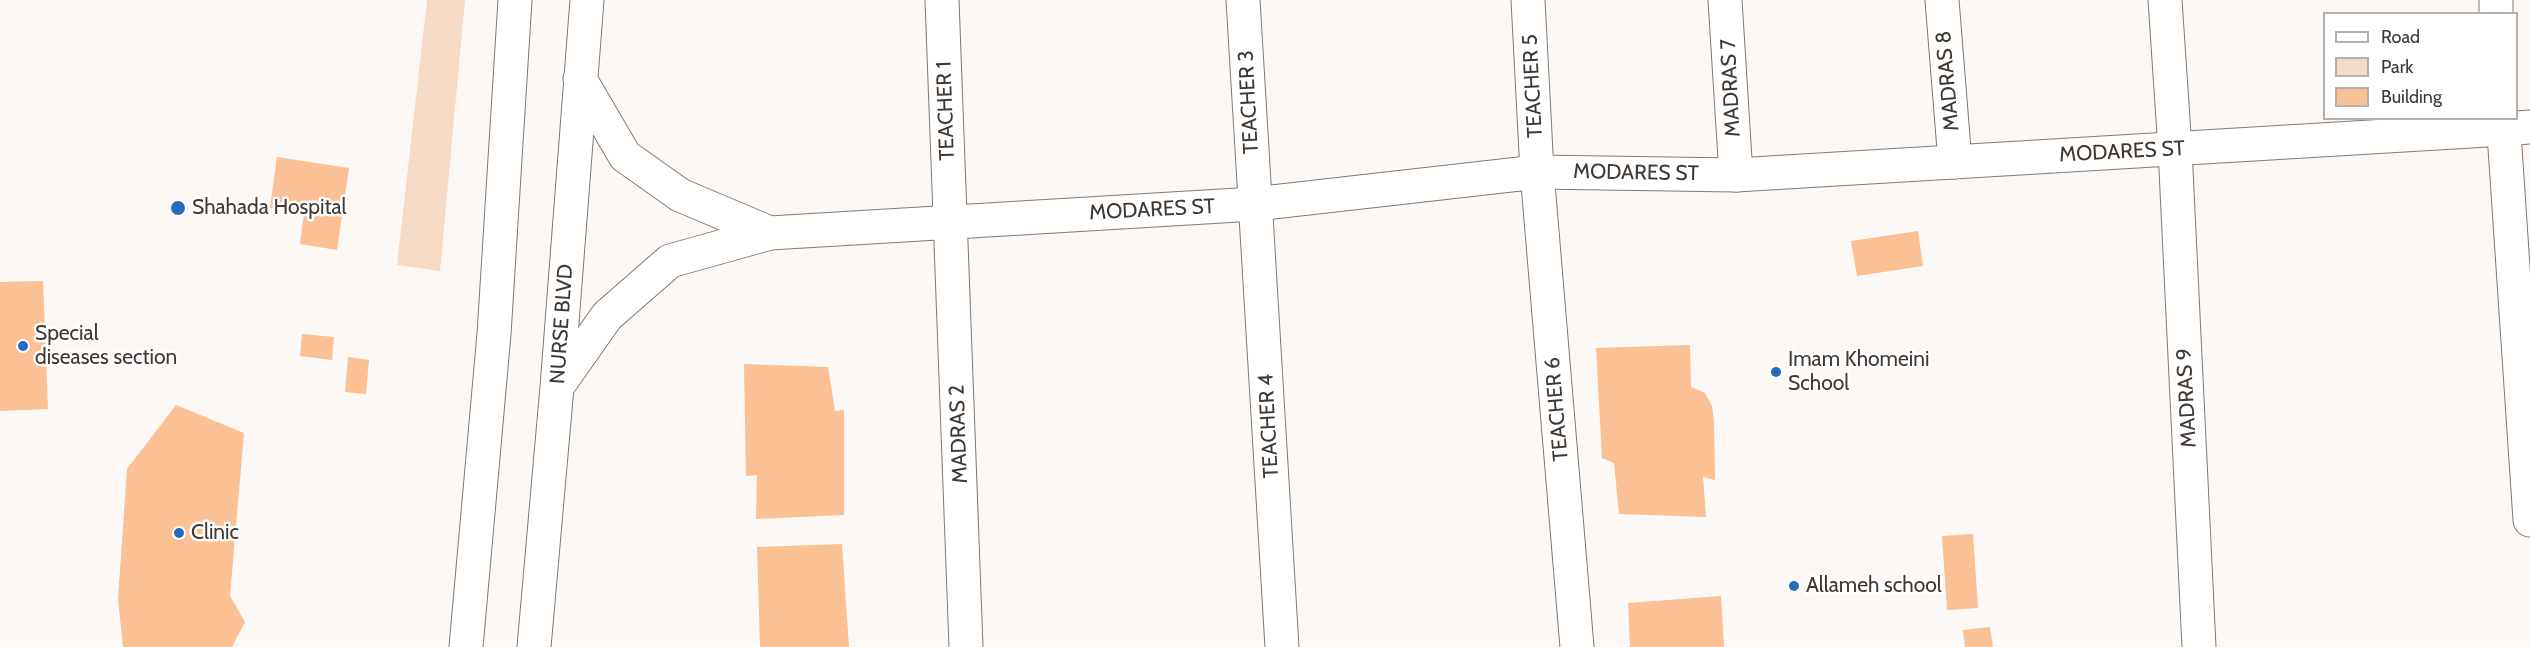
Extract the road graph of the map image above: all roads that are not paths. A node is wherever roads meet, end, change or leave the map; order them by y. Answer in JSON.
{"nodes":[{"id":1,"x":515,"y":0,"type":"edge"},
{"id":2,"x":586,"y":0,"type":"edge"},
{"id":3,"x":942,"y":0,"type":"edge"},
{"id":4,"x":1243,"y":0,"type":"edge"},
{"id":5,"x":1528,"y":0,"type":"edge"},
{"id":6,"x":1725,"y":0,"type":"edge"},
{"id":7,"x":1942,"y":0,"type":"edge"},
{"id":8,"x":2165,"y":0,"type":"edge"},
{"id":9,"x":580,"y":79,"type":"junction"},
{"id":10,"x":2512,"y":125,"type":"edge"},
{"id":11,"x":2175,"y":148,"type":"junction"},
{"id":12,"x":1955,"y":162,"type":"junction"},
{"id":13,"x":1537,"y":172,"type":"junction"},
{"id":14,"x":1736,"y":175,"type":"junction"},
{"id":15,"x":1255,"y":204,"type":"junction"},
{"id":16,"x":951,"y":222,"type":"junction"},
{"id":17,"x":770,"y":233,"type":"junction"},
{"id":18,"x":557,"y":387,"type":"junction"},
{"id":19,"x":2530,"y":520,"type":"edge"},
{"id":20,"x":466,"y":647,"type":"edge"},
{"id":21,"x":534,"y":647,"type":"edge"},
{"id":22,"x":966,"y":647,"type":"edge"},
{"id":23,"x":1282,"y":647,"type":"edge"},
{"id":24,"x":1577,"y":647,"type":"edge"},
{"id":25,"x":2199,"y":647,"type":"edge"}],
"edges":[{"from":1,"to":20,"type":"street"},
{"from":2,"to":9,"type":"street","name":"NURSE BLVD"},
{"from":3,"to":16,"type":"street","name":"TEACHER 1"},
{"from":4,"to":15,"type":"street","name":"TEACHER 3"},
{"from":5,"to":13,"type":"street","name":"TEACHER 5"},
{"from":6,"to":14,"type":"street","name":"MADRAS 7"},
{"from":7,"to":12,"type":"street","name":"MADRAS 8"},
{"from":8,"to":11,"type":"street","name":"MADRAS 9"},
{"from":9,"to":17,"type":"street"},
{"from":9,"to":18,"type":"street","name":"NURSE BLVD"},
{"from":10,"to":11,"type":"street","name":"MODARES ST"},
{"from":10,"to":19,"type":"street"},
{"from":11,"to":12,"type":"street","name":"MODARES ST"},
{"from":11,"to":25,"type":"street","name":"MADRAS 9"},
{"from":12,"to":14,"type":"street","name":"MODARES ST"},
{"from":13,"to":14,"type":"street","name":"MODARES ST"},
{"from":13,"to":15,"type":"street","name":"MODARES ST"},
{"from":13,"to":24,"type":"street","name":"TEACHER 6"},
{"from":15,"to":16,"type":"street","name":"MODARES ST"},
{"from":15,"to":23,"type":"street","name":"TEACHER 4"},
{"from":16,"to":17,"type":"street","name":"MODARES ST"},
{"from":16,"to":22,"type":"street","name":"MADRAS 2"},
{"from":17,"to":18,"type":"street"},
{"from":18,"to":21,"type":"street","name":"NURSE BLVD"}]}
